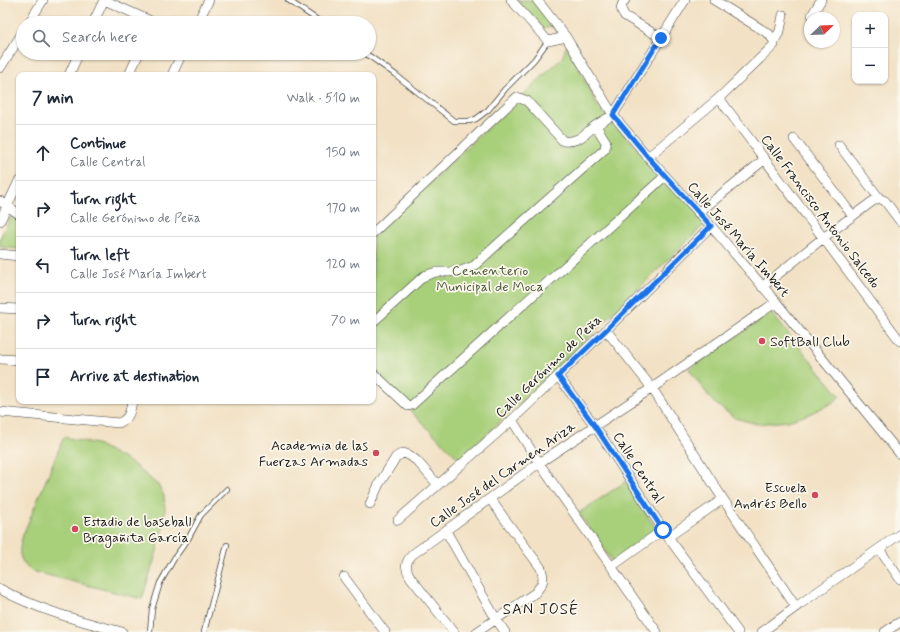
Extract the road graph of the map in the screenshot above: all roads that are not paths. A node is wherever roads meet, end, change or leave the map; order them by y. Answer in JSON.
{"nodes":[{"id":1,"x":43,"y":0,"type":"edge"},
{"id":2,"x":104,"y":0,"type":"edge"},
{"id":3,"x":209,"y":0,"type":"edge"},
{"id":4,"x":288,"y":0,"type":"edge"},
{"id":5,"x":511,"y":0,"type":"edge"},
{"id":6,"x":537,"y":0,"type":"edge"},
{"id":7,"x":625,"y":0,"type":"edge"},
{"id":8,"x":684,"y":0,"type":"edge"},
{"id":9,"x":714,"y":0,"type":"edge"},
{"id":10,"x":821,"y":0,"type":"edge"},
{"id":11,"x":814,"y":12,"type":"edge"},
{"id":12,"x":783,"y":15,"type":"dead end"},
{"id":13,"x":33,"y":16,"type":"edge"},
{"id":14,"x":96,"y":16,"type":"edge"},
{"id":15,"x":140,"y":16,"type":"edge"},
{"id":16,"x":201,"y":16,"type":"edge"},
{"id":17,"x":312,"y":16,"type":"edge"},
{"id":18,"x":566,"y":37,"type":"junction"},
{"id":19,"x":661,"y":38,"type":"junction"},
{"id":20,"x":548,"y":41,"type":"junction"},
{"id":21,"x":774,"y":41,"type":"junction"},
{"id":22,"x":16,"y":43,"type":"edge"},
{"id":23,"x":76,"y":60,"type":"edge"},
{"id":24,"x":136,"y":60,"type":"edge"},
{"id":25,"x":179,"y":60,"type":"edge"},
{"id":26,"x":375,"y":60,"type":"edge"},
{"id":27,"x":0,"y":68,"type":"edge"},
{"id":28,"x":70,"y":72,"type":"edge"},
{"id":29,"x":130,"y":72,"type":"edge"},
{"id":30,"x":173,"y":72,"type":"edge"},
{"id":31,"x":719,"y":98,"type":"junction"},
{"id":32,"x":613,"y":115,"type":"junction"},
{"id":33,"x":596,"y":126,"type":"junction"},
{"id":34,"x":794,"y":138,"type":"dead end"},
{"id":35,"x":839,"y":145,"type":"dead end"},
{"id":36,"x":648,"y":157,"type":"junction"},
{"id":37,"x":765,"y":159,"type":"junction"},
{"id":38,"x":665,"y":176,"type":"junction"},
{"id":39,"x":16,"y":186,"type":"edge"},
{"id":40,"x":879,"y":198,"type":"junction"},
{"id":41,"x":4,"y":204,"type":"edge"},
{"id":42,"x":16,"y":212,"type":"edge"},
{"id":43,"x":698,"y":213,"type":"junction"},
{"id":44,"x":852,"y":216,"type":"junction"},
{"id":45,"x":0,"y":221,"type":"edge"},
{"id":46,"x":900,"y":221,"type":"edge"},
{"id":47,"x":711,"y":226,"type":"junction"},
{"id":48,"x":376,"y":230,"type":"edge"},
{"id":49,"x":823,"y":238,"type":"junction"},
{"id":50,"x":0,"y":254,"type":"edge"},
{"id":51,"x":16,"y":256,"type":"edge"},
{"id":52,"x":762,"y":287,"type":"junction"},
{"id":53,"x":776,"y":302,"type":"junction"},
{"id":54,"x":0,"y":308,"type":"edge"},
{"id":55,"x":16,"y":309,"type":"edge"},
{"id":56,"x":376,"y":319,"type":"edge"},
{"id":57,"x":606,"y":330,"type":"junction"},
{"id":58,"x":900,"y":341,"type":"edge"},
{"id":59,"x":0,"y":359,"type":"edge"},
{"id":60,"x":16,"y":360,"type":"edge"},
{"id":61,"x":376,"y":376,"type":"edge"},
{"id":62,"x":558,"y":376,"type":"junction"},
{"id":63,"x":652,"y":388,"type":"junction"},
{"id":64,"x":132,"y":404,"type":"edge"},
{"id":65,"x":0,"y":412,"type":"edge"},
{"id":66,"x":512,"y":420,"type":"junction"},
{"id":67,"x":595,"y":426,"type":"junction"},
{"id":68,"x":900,"y":452,"type":"edge"},
{"id":69,"x":539,"y":463,"type":"junction"},
{"id":70,"x":438,"y":485,"type":"junction"},
{"id":71,"x":227,"y":489,"type":"dead end"},
{"id":72,"x":490,"y":498,"type":"junction"},
{"id":73,"x":723,"y":499,"type":"junction"},
{"id":74,"x":370,"y":504,"type":"dead end"},
{"id":75,"x":398,"y":520,"type":"dead end"},
{"id":76,"x":446,"y":531,"type":"junction"},
{"id":77,"x":666,"y":533,"type":"junction"},
{"id":78,"x":900,"y":534,"type":"edge"},
{"id":79,"x":227,"y":545,"type":"dead end"},
{"id":80,"x":879,"y":549,"type":"junction"},
{"id":81,"x":612,"y":566,"type":"junction"},
{"id":82,"x":344,"y":577,"type":"dead end"},
{"id":83,"x":900,"y":580,"type":"edge"},
{"id":84,"x":0,"y":589,"type":"edge"},
{"id":85,"x":796,"y":607,"type":"junction"},
{"id":86,"x":496,"y":619,"type":"junction"},
{"id":87,"x":900,"y":622,"type":"edge"},
{"id":88,"x":122,"y":632,"type":"edge"},
{"id":89,"x":150,"y":632,"type":"edge"},
{"id":90,"x":204,"y":632,"type":"edge"},
{"id":91,"x":385,"y":632,"type":"edge"},
{"id":92,"x":454,"y":632,"type":"edge"},
{"id":93,"x":477,"y":632,"type":"edge"},
{"id":94,"x":505,"y":632,"type":"edge"},
{"id":95,"x":657,"y":632,"type":"edge"},
{"id":96,"x":738,"y":632,"type":"edge"},
{"id":97,"x":762,"y":632,"type":"edge"},
{"id":98,"x":885,"y":632,"type":"edge"}],
"edges":[{"from":1,"to":13,"type":"street"},
{"from":2,"to":14,"type":"street"},
{"from":2,"to":15,"type":"street"},
{"from":3,"to":16,"type":"street"},
{"from":4,"to":17,"type":"lane"},
{"from":5,"to":20,"type":"street"},
{"from":6,"to":18,"type":"street","name":"Calle José María Imbert"},
{"from":7,"to":19,"type":"street"},
{"from":8,"to":19,"type":"street"},
{"from":9,"to":21,"type":"street"},
{"from":10,"to":11,"type":"street"},
{"from":12,"to":21,"type":"street"},
{"from":18,"to":20,"type":"street"},
{"from":18,"to":32,"type":"street","name":"Calle José María Imbert"},
{"from":19,"to":32,"type":"street"},
{"from":20,"to":26,"type":"lane"},
{"from":21,"to":31,"type":"street"},
{"from":22,"to":27,"type":"street"},
{"from":23,"to":28,"type":"street"},
{"from":24,"to":29,"type":"street"},
{"from":25,"to":30,"type":"street"},
{"from":31,"to":36,"type":"street"},
{"from":31,"to":37,"type":"street","name":"Calle Francisco Antonio Salcedo"},
{"from":32,"to":33,"type":"street"},
{"from":32,"to":36,"type":"street","name":"Calle José María Imbert"},
{"from":33,"to":48,"type":"street"},
{"from":33,"to":56,"type":"street"},
{"from":34,"to":44,"type":"street"},
{"from":35,"to":40,"type":"street"},
{"from":36,"to":38,"type":"street","name":"Calle José María Imbert"},
{"from":37,"to":43,"type":"street"},
{"from":37,"to":49,"type":"street","name":"Calle Francisco Antonio Salcedo"},
{"from":38,"to":43,"type":"street","name":"Calle José María Imbert"},
{"from":38,"to":61,"type":"street"},
{"from":39,"to":41,"type":"street"},
{"from":40,"to":44,"type":"street"},
{"from":40,"to":46,"type":"street"},
{"from":41,"to":42,"type":"street"},
{"from":41,"to":45,"type":"street"},
{"from":43,"to":47,"type":"street","name":"Calle José María Imbert"},
{"from":44,"to":49,"type":"street"},
{"from":47,"to":52,"type":"street","name":"Calle José María Imbert"},
{"from":47,"to":57,"type":"street","name":"Calle Gerónimo de Peña"},
{"from":49,"to":52,"type":"street"},
{"from":49,"to":58,"type":"street","name":"Calle Francisco Antonio Salcedo"},
{"from":50,"to":51,"type":"street"},
{"from":52,"to":53,"type":"street","name":"Calle José María Imbert"},
{"from":53,"to":63,"type":"street","name":"Calle José del Carmen Ariza"},
{"from":53,"to":68,"type":"street","name":"Calle José María Imbert"},
{"from":54,"to":55,"type":"street"},
{"from":57,"to":62,"type":"street","name":"Calle Gerónimo de Peña"},
{"from":57,"to":63,"type":"street"},
{"from":59,"to":60,"type":"street"},
{"from":62,"to":66,"type":"street","name":"Calle Gerónimo de Peña"},
{"from":62,"to":67,"type":"street","name":"Calle Central"},
{"from":63,"to":67,"type":"street","name":"Calle José del Carmen Ariza"},
{"from":63,"to":73,"type":"street"},
{"from":64,"to":65,"type":"street"},
{"from":66,"to":69,"type":"street"},
{"from":66,"to":70,"type":"street","name":"Calle Gerónimo de Peña"},
{"from":67,"to":69,"type":"street","name":"Calle José del Carmen Ariza"},
{"from":67,"to":77,"type":"street","name":"Calle Central"},
{"from":69,"to":72,"type":"street","name":"Calle José del Carmen Ariza"},
{"from":69,"to":81,"type":"street"},
{"from":70,"to":74,"type":"street"},
{"from":70,"to":75,"type":"street","name":"Calle Gerónimo de Peña"},
{"from":71,"to":89,"type":"lane"},
{"from":72,"to":76,"type":"street","name":"Calle José del Carmen Ariza"},
{"from":72,"to":86,"type":"street"},
{"from":73,"to":77,"type":"street"},
{"from":73,"to":85,"type":"street"},
{"from":76,"to":86,"type":"street"},
{"from":76,"to":92,"type":"street","name":"Calle José del Carmen Ariza"},
{"from":77,"to":81,"type":"street"},
{"from":77,"to":96,"type":"street","name":"Calle Central"},
{"from":78,"to":80,"type":"street"},
{"from":79,"to":90,"type":"lane"},
{"from":80,"to":83,"type":"street"},
{"from":80,"to":85,"type":"street"},
{"from":81,"to":95,"type":"street"},
{"from":82,"to":91,"type":"street"},
{"from":84,"to":88,"type":"street"},
{"from":85,"to":97,"type":"street"},
{"from":86,"to":93,"type":"street"},
{"from":86,"to":94,"type":"street"},
{"from":87,"to":98,"type":"street"}]}
